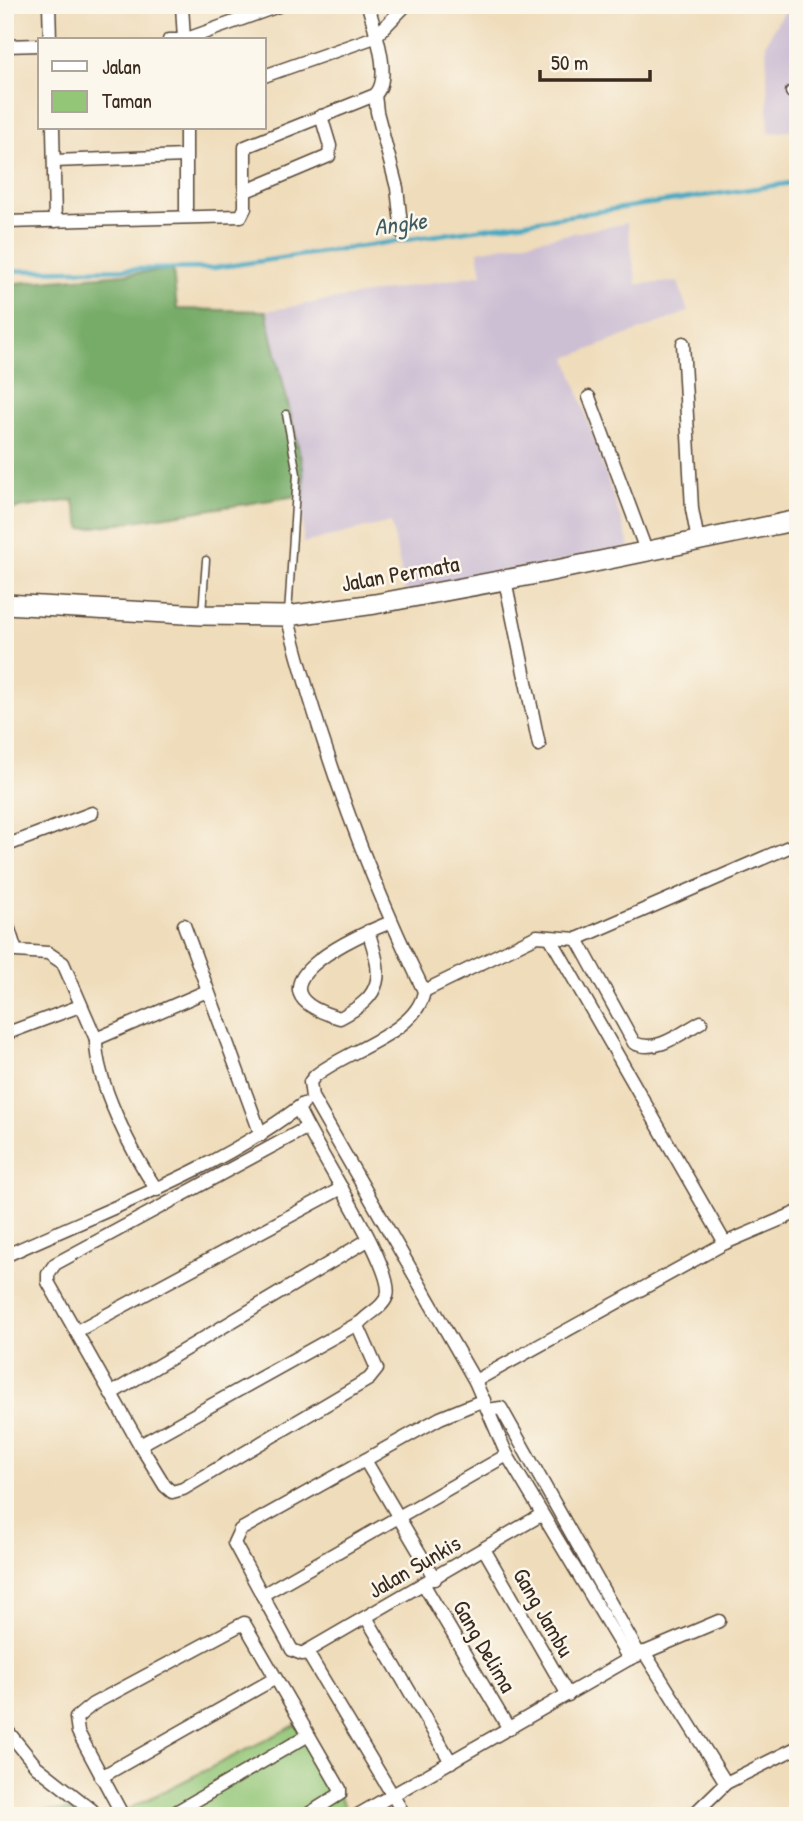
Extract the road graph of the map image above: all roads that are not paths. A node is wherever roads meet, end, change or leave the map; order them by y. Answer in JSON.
{"nodes":[{"id":1,"x":49,"y":5,"type":"edge"},
{"id":2,"x":182,"y":5,"type":"edge"},
{"id":3,"x":281,"y":5,"type":"edge"},
{"id":4,"x":368,"y":5,"type":"edge"},
{"id":5,"x":406,"y":5,"type":"edge"},
{"id":6,"x":375,"y":37,"type":"junction"},
{"id":7,"x":50,"y":38,"type":"edge"},
{"id":8,"x":184,"y":38,"type":"edge"},
{"id":9,"x":190,"y":38,"type":"edge"},
{"id":10,"x":38,"y":45,"type":"edge"},
{"id":11,"x":5,"y":46,"type":"edge"},
{"id":12,"x":266,"y":75,"type":"edge"},
{"id":13,"x":375,"y":94,"type":"junction"},
{"id":14,"x":321,"y":116,"type":"junction"},
{"id":15,"x":52,"y":130,"type":"edge"},
{"id":16,"x":186,"y":130,"type":"edge"},
{"id":17,"x":185,"y":156,"type":"junction"},
{"id":18,"x":54,"y":161,"type":"junction"},
{"id":19,"x":246,"y":191,"type":"junction"},
{"id":20,"x":186,"y":217,"type":"junction"},
{"id":21,"x":5,"y":222,"type":"edge"},
{"id":22,"x":55,"y":222,"type":"junction"},
{"id":23,"x":402,"y":233,"type":"dead end"},
{"id":24,"x":683,"y":343,"type":"dead end"},
{"id":25,"x":589,"y":397,"type":"dead end"},
{"id":26,"x":286,"y":414,"type":"dead end"},
{"id":27,"x":798,"y":520,"type":"edge"},
{"id":28,"x":698,"y":541,"type":"junction"},
{"id":29,"x":647,"y":553,"type":"junction"},
{"id":30,"x":206,"y":559,"type":"dead end"},
{"id":31,"x":505,"y":580,"type":"junction"},
{"id":32,"x":5,"y":604,"type":"edge"},
{"id":33,"x":202,"y":615,"type":"junction"},
{"id":34,"x":288,"y":616,"type":"junction"},
{"id":35,"x":539,"y":744,"type":"dead end"},
{"id":36,"x":92,"y":813,"type":"dead end"},
{"id":37,"x":798,"y":843,"type":"edge"},
{"id":38,"x":5,"y":846,"type":"edge"},
{"id":39,"x":5,"y":917,"type":"edge"},
{"id":40,"x":391,"y":922,"type":"junction"},
{"id":41,"x":184,"y":925,"type":"dead end"},
{"id":42,"x":368,"y":931,"type":"junction"},
{"id":43,"x":551,"y":939,"type":"junction"},
{"id":44,"x":577,"y":939,"type":"junction"},
{"id":45,"x":207,"y":991,"type":"junction"},
{"id":46,"x":424,"y":991,"type":"junction"},
{"id":47,"x":80,"y":1006,"type":"junction"},
{"id":48,"x":701,"y":1021,"type":"dead end"},
{"id":49,"x":5,"y":1034,"type":"edge"},
{"id":50,"x":96,"y":1039,"type":"junction"},
{"id":51,"x":312,"y":1097,"type":"junction"},
{"id":52,"x":298,"y":1108,"type":"junction"},
{"id":53,"x":306,"y":1128,"type":"junction"},
{"id":54,"x":261,"y":1135,"type":"junction"},
{"id":55,"x":342,"y":1188,"type":"junction"},
{"id":56,"x":157,"y":1190,"type":"junction"},
{"id":57,"x":798,"y":1212,"type":"edge"},
{"id":58,"x":368,"y":1240,"type":"junction"},
{"id":59,"x":724,"y":1243,"type":"junction"},
{"id":60,"x":5,"y":1256,"type":"edge"},
{"id":61,"x":359,"y":1323,"type":"junction"},
{"id":62,"x":77,"y":1331,"type":"junction"},
{"id":63,"x":475,"y":1381,"type":"junction"},
{"id":64,"x":112,"y":1392,"type":"junction"},
{"id":65,"x":486,"y":1405,"type":"junction"},
{"id":66,"x":140,"y":1444,"type":"junction"},
{"id":67,"x":507,"y":1455,"type":"junction"},
{"id":68,"x":365,"y":1460,"type":"junction"},
{"id":69,"x":542,"y":1481,"type":"junction"},
{"id":70,"x":527,"y":1491,"type":"junction"},
{"id":71,"x":541,"y":1515,"type":"junction"},
{"id":72,"x":400,"y":1520,"type":"junction"},
{"id":73,"x":484,"y":1549,"type":"junction"},
{"id":74,"x":430,"y":1582,"type":"junction"},
{"id":75,"x":262,"y":1595,"type":"junction"},
{"id":76,"x":366,"y":1617,"type":"junction"},
{"id":77,"x":719,"y":1621,"type":"dead end"},
{"id":78,"x":307,"y":1652,"type":"junction"},
{"id":79,"x":637,"y":1655,"type":"junction"},
{"id":80,"x":274,"y":1679,"type":"junction"},
{"id":81,"x":568,"y":1695,"type":"junction"},
{"id":82,"x":5,"y":1728,"type":"edge"},
{"id":83,"x":509,"y":1729,"type":"junction"},
{"id":84,"x":307,"y":1736,"type":"junction"},
{"id":85,"x":798,"y":1747,"type":"edge"},
{"id":86,"x":451,"y":1762,"type":"junction"},
{"id":87,"x":101,"y":1777,"type":"junction"},
{"id":88,"x":726,"y":1783,"type":"junction"},
{"id":89,"x":393,"y":1796,"type":"junction"},
{"id":90,"x":94,"y":1816,"type":"edge"},
{"id":91,"x":123,"y":1816,"type":"edge"},
{"id":92,"x":169,"y":1816,"type":"edge"},
{"id":93,"x":305,"y":1816,"type":"edge"},
{"id":94,"x":356,"y":1816,"type":"edge"},
{"id":95,"x":405,"y":1816,"type":"edge"},
{"id":96,"x":692,"y":1816,"type":"edge"}],
"edges":[{"from":1,"to":7,"type":"street"},
{"from":2,"to":8,"type":"street"},
{"from":3,"to":9,"type":"street"},
{"from":4,"to":6,"type":"street"},
{"from":5,"to":6,"type":"street"},
{"from":6,"to":12,"type":"street"},
{"from":6,"to":13,"type":"street"},
{"from":10,"to":11,"type":"street"},
{"from":13,"to":14,"type":"street"},
{"from":13,"to":23,"type":"street"},
{"from":14,"to":19,"type":"street"},
{"from":14,"to":19,"type":"street"},
{"from":15,"to":18,"type":"street"},
{"from":16,"to":17,"type":"street"},
{"from":17,"to":18,"type":"street"},
{"from":17,"to":20,"type":"street"},
{"from":18,"to":22,"type":"street"},
{"from":19,"to":20,"type":"street"},
{"from":20,"to":22,"type":"street"},
{"from":21,"to":22,"type":"street"},
{"from":24,"to":28,"type":"street"},
{"from":25,"to":29,"type":"street"},
{"from":26,"to":34,"type":"lane"},
{"from":27,"to":28,"type":"main road","name":"Jalan Permata"},
{"from":28,"to":29,"type":"main road","name":"Jalan Permata"},
{"from":29,"to":31,"type":"main road","name":"Jalan Permata"},
{"from":30,"to":33,"type":"lane"},
{"from":31,"to":34,"type":"main road","name":"Jalan Permata"},
{"from":31,"to":35,"type":"street"},
{"from":32,"to":33,"type":"main road","name":"Jalan Permata"},
{"from":33,"to":34,"type":"main road","name":"Jalan Permata"},
{"from":34,"to":40,"type":"street"},
{"from":36,"to":38,"type":"street"},
{"from":37,"to":44,"type":"street"},
{"from":39,"to":47,"type":"street"},
{"from":40,"to":42,"type":"street"},
{"from":40,"to":46,"type":"street"},
{"from":41,"to":45,"type":"street"},
{"from":42,"to":42,"type":"street"},
{"from":43,"to":44,"type":"street"},
{"from":43,"to":46,"type":"street"},
{"from":43,"to":59,"type":"street"},
{"from":44,"to":48,"type":"street"},
{"from":45,"to":50,"type":"street"},
{"from":45,"to":54,"type":"street"},
{"from":46,"to":51,"type":"street"},
{"from":47,"to":49,"type":"street"},
{"from":47,"to":50,"type":"street"},
{"from":50,"to":56,"type":"street"},
{"from":51,"to":52,"type":"street"},
{"from":51,"to":63,"type":"street"},
{"from":52,"to":53,"type":"street"},
{"from":52,"to":54,"type":"street"},
{"from":53,"to":55,"type":"street"},
{"from":53,"to":62,"type":"street"},
{"from":54,"to":56,"type":"street"},
{"from":55,"to":58,"type":"street"},
{"from":55,"to":62,"type":"street"},
{"from":56,"to":60,"type":"street"},
{"from":57,"to":59,"type":"street"},
{"from":58,"to":61,"type":"street"},
{"from":58,"to":64,"type":"street"},
{"from":59,"to":63,"type":"street"},
{"from":61,"to":66,"type":"street"},
{"from":61,"to":66,"type":"street"},
{"from":62,"to":64,"type":"street"},
{"from":63,"to":65,"type":"street"},
{"from":64,"to":66,"type":"street"},
{"from":65,"to":67,"type":"street"},
{"from":65,"to":68,"type":"street"},
{"from":65,"to":69,"type":"street"},
{"from":67,"to":70,"type":"street"},
{"from":67,"to":72,"type":"street"},
{"from":68,"to":72,"type":"street","name":"Gang Delima"},
{"from":68,"to":75,"type":"street"},
{"from":69,"to":70,"type":"street"},
{"from":69,"to":79,"type":"street"},
{"from":70,"to":71,"type":"street"},
{"from":71,"to":73,"type":"street","name":"Jalan Sunkis"},
{"from":71,"to":79,"type":"street"},
{"from":72,"to":74,"type":"street","name":"Gang Delima"},
{"from":72,"to":75,"type":"street"},
{"from":73,"to":74,"type":"street","name":"Jalan Sunkis"},
{"from":73,"to":81,"type":"street","name":"Gang Jambu"},
{"from":74,"to":76,"type":"street","name":"Jalan Sunkis"},
{"from":74,"to":83,"type":"street","name":"Gang Delima"},
{"from":75,"to":78,"type":"street"},
{"from":76,"to":78,"type":"street","name":"Jalan Sunkis"},
{"from":76,"to":86,"type":"street"},
{"from":77,"to":79,"type":"street"},
{"from":78,"to":89,"type":"street"},
{"from":79,"to":81,"type":"street"},
{"from":79,"to":88,"type":"street"},
{"from":80,"to":84,"type":"street"},
{"from":80,"to":87,"type":"street"},
{"from":80,"to":87,"type":"street"},
{"from":81,"to":83,"type":"street"},
{"from":82,"to":90,"type":"street"},
{"from":83,"to":86,"type":"street"},
{"from":84,"to":92,"type":"street"},
{"from":84,"to":93,"type":"street"},
{"from":85,"to":88,"type":"street"},
{"from":86,"to":89,"type":"street"},
{"from":87,"to":91,"type":"street"},
{"from":88,"to":96,"type":"street"},
{"from":89,"to":94,"type":"street"},
{"from":89,"to":95,"type":"street"}]}
